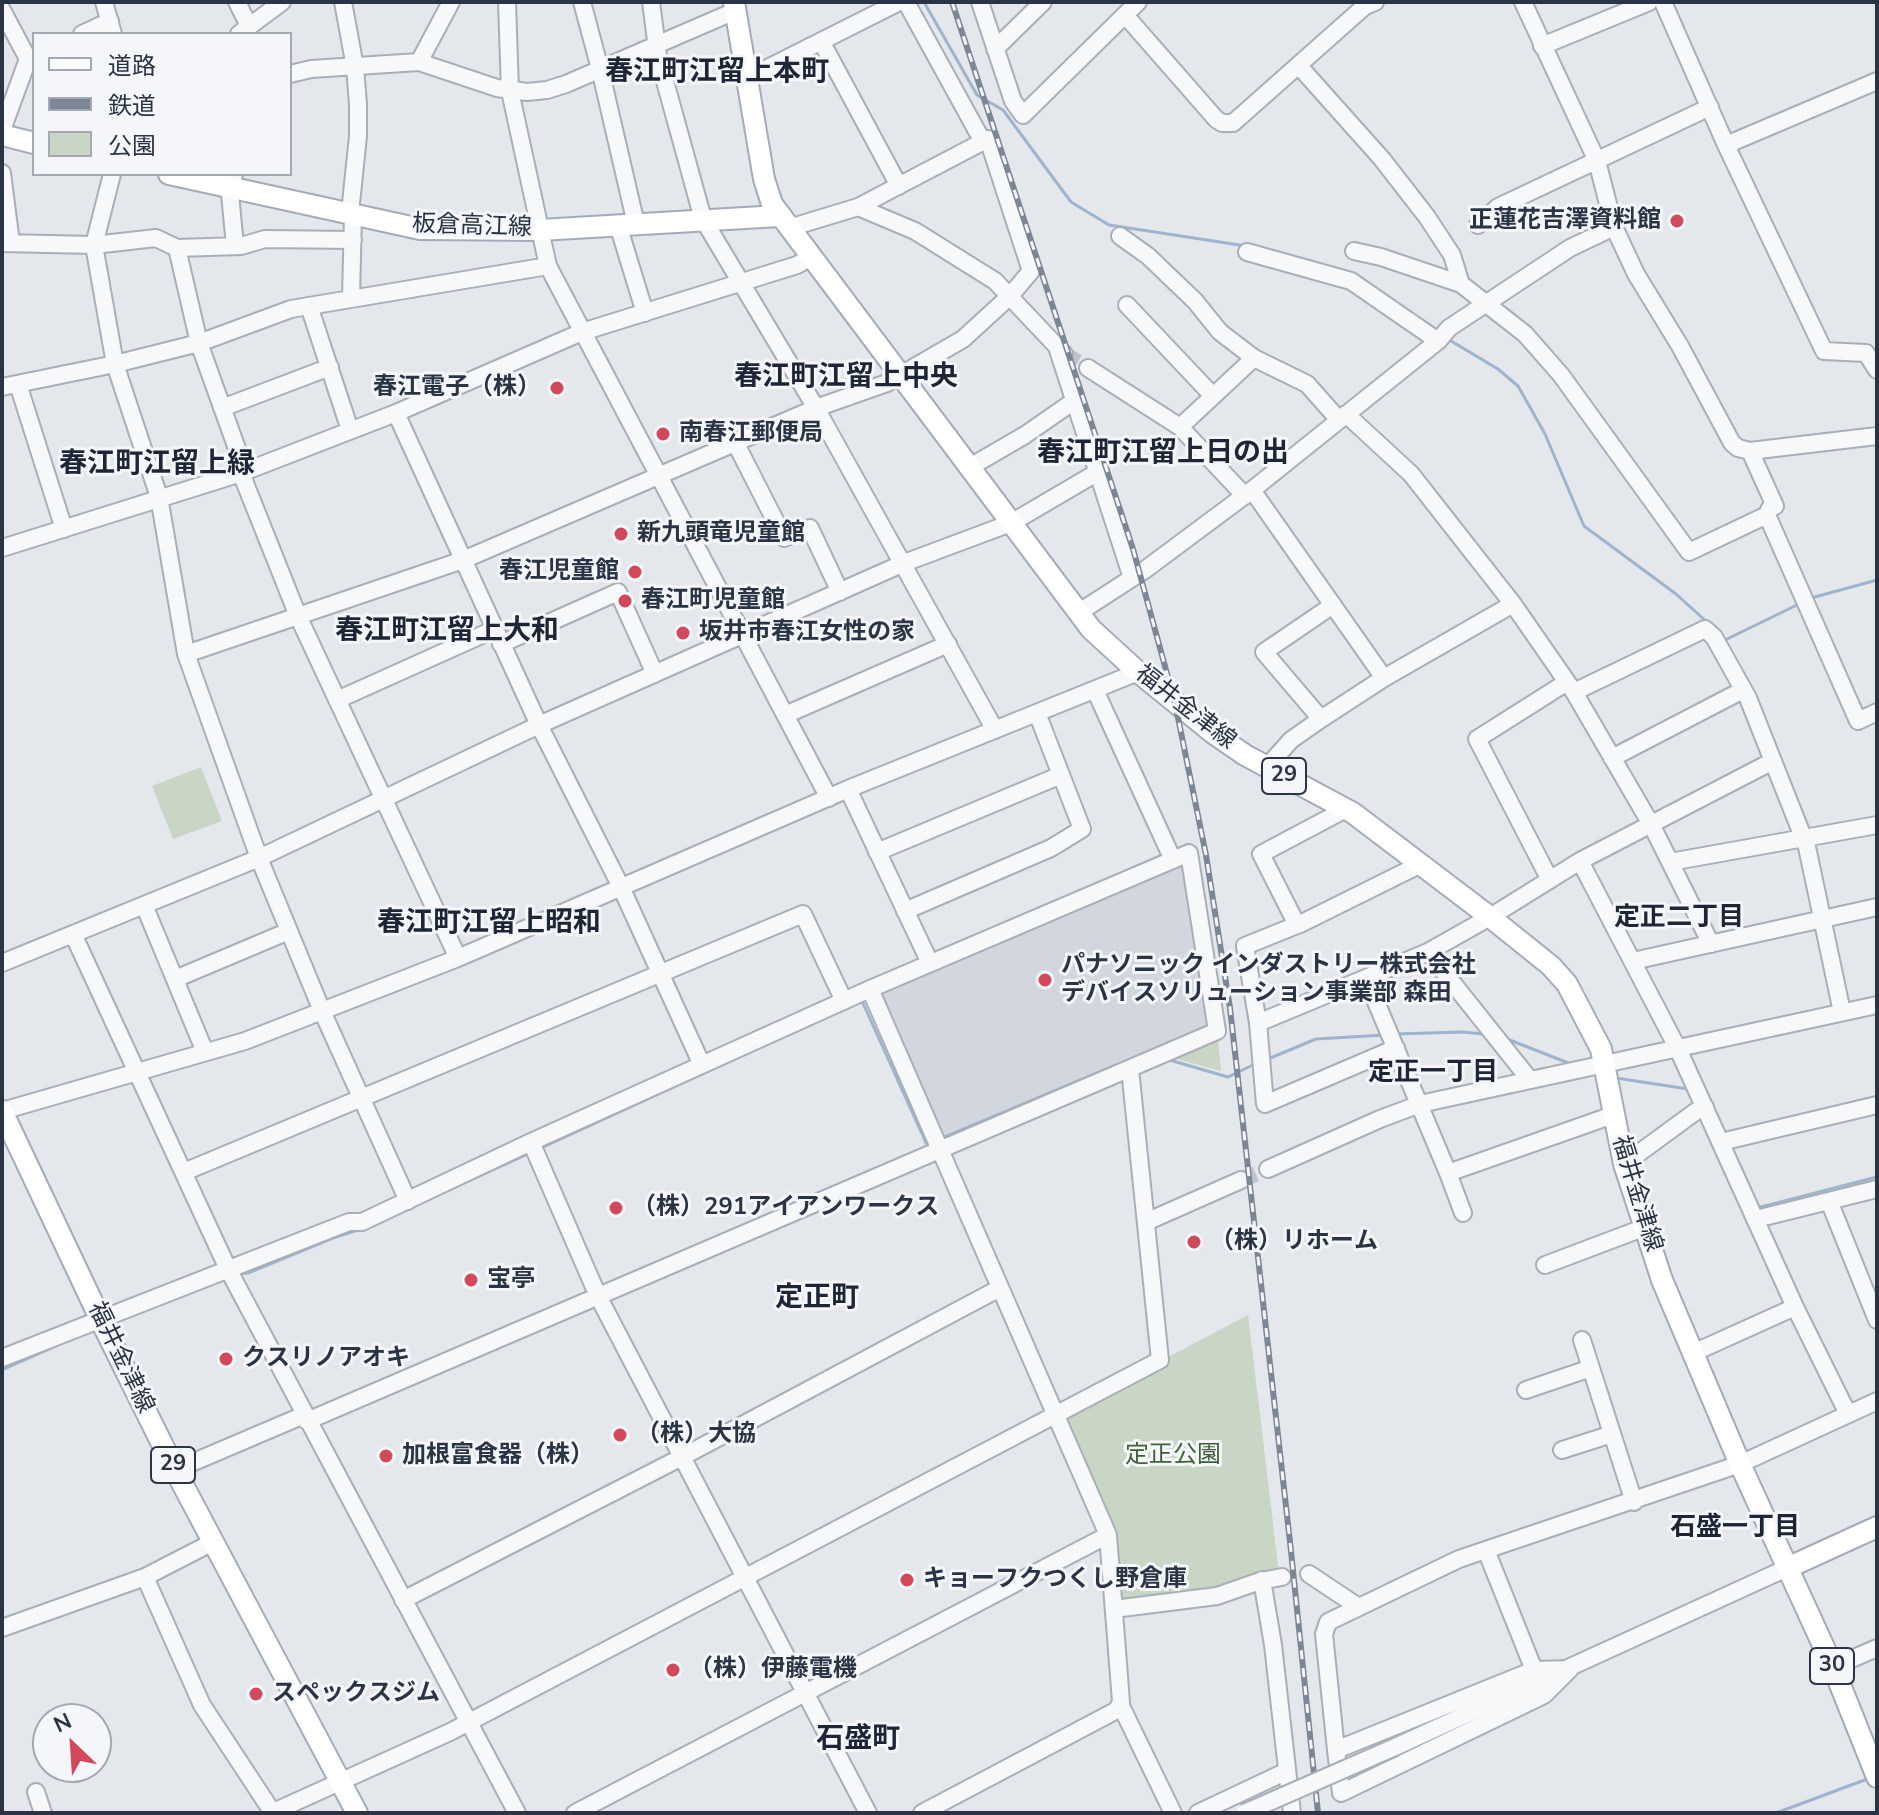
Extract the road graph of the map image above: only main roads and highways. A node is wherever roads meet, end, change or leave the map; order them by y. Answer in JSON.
{"nodes":[{"id":1,"x":734,"y":6,"type":"edge"},
{"id":2,"x":2,"y":132,"type":"edge"},
{"id":3,"x":32,"y":142,"type":"edge"},
{"id":4,"x":187,"y":176,"type":"edge"},
{"id":5,"x":232,"y":181,"type":"edge"},
{"id":6,"x":784,"y":222,"type":"junction"},
{"id":7,"x":2,"y":1111,"type":"edge"},
{"id":8,"x":1877,"y":1527,"type":"edge"},
{"id":9,"x":1787,"y":1568,"type":"junction"},
{"id":10,"x":1876,"y":1769,"type":"edge"},
{"id":11,"x":357,"y":1813,"type":"edge"}],
"edges":[{"from":1,"to":6,"type":"main road","name":"福井金津線","number":"29"},
{"from":2,"to":3,"type":"main road"},
{"from":4,"to":5,"type":"main road","name":"板倉高江線"},
{"from":5,"to":6,"type":"main road","name":"板倉高江線"},
{"from":6,"to":9,"type":"main road","name":"福井金津線","number":"29"},
{"from":7,"to":11,"type":"main road","name":"福井金津線","number":"29"},
{"from":8,"to":9,"type":"main road"},
{"from":9,"to":10,"type":"main road","number":"30"}]}
